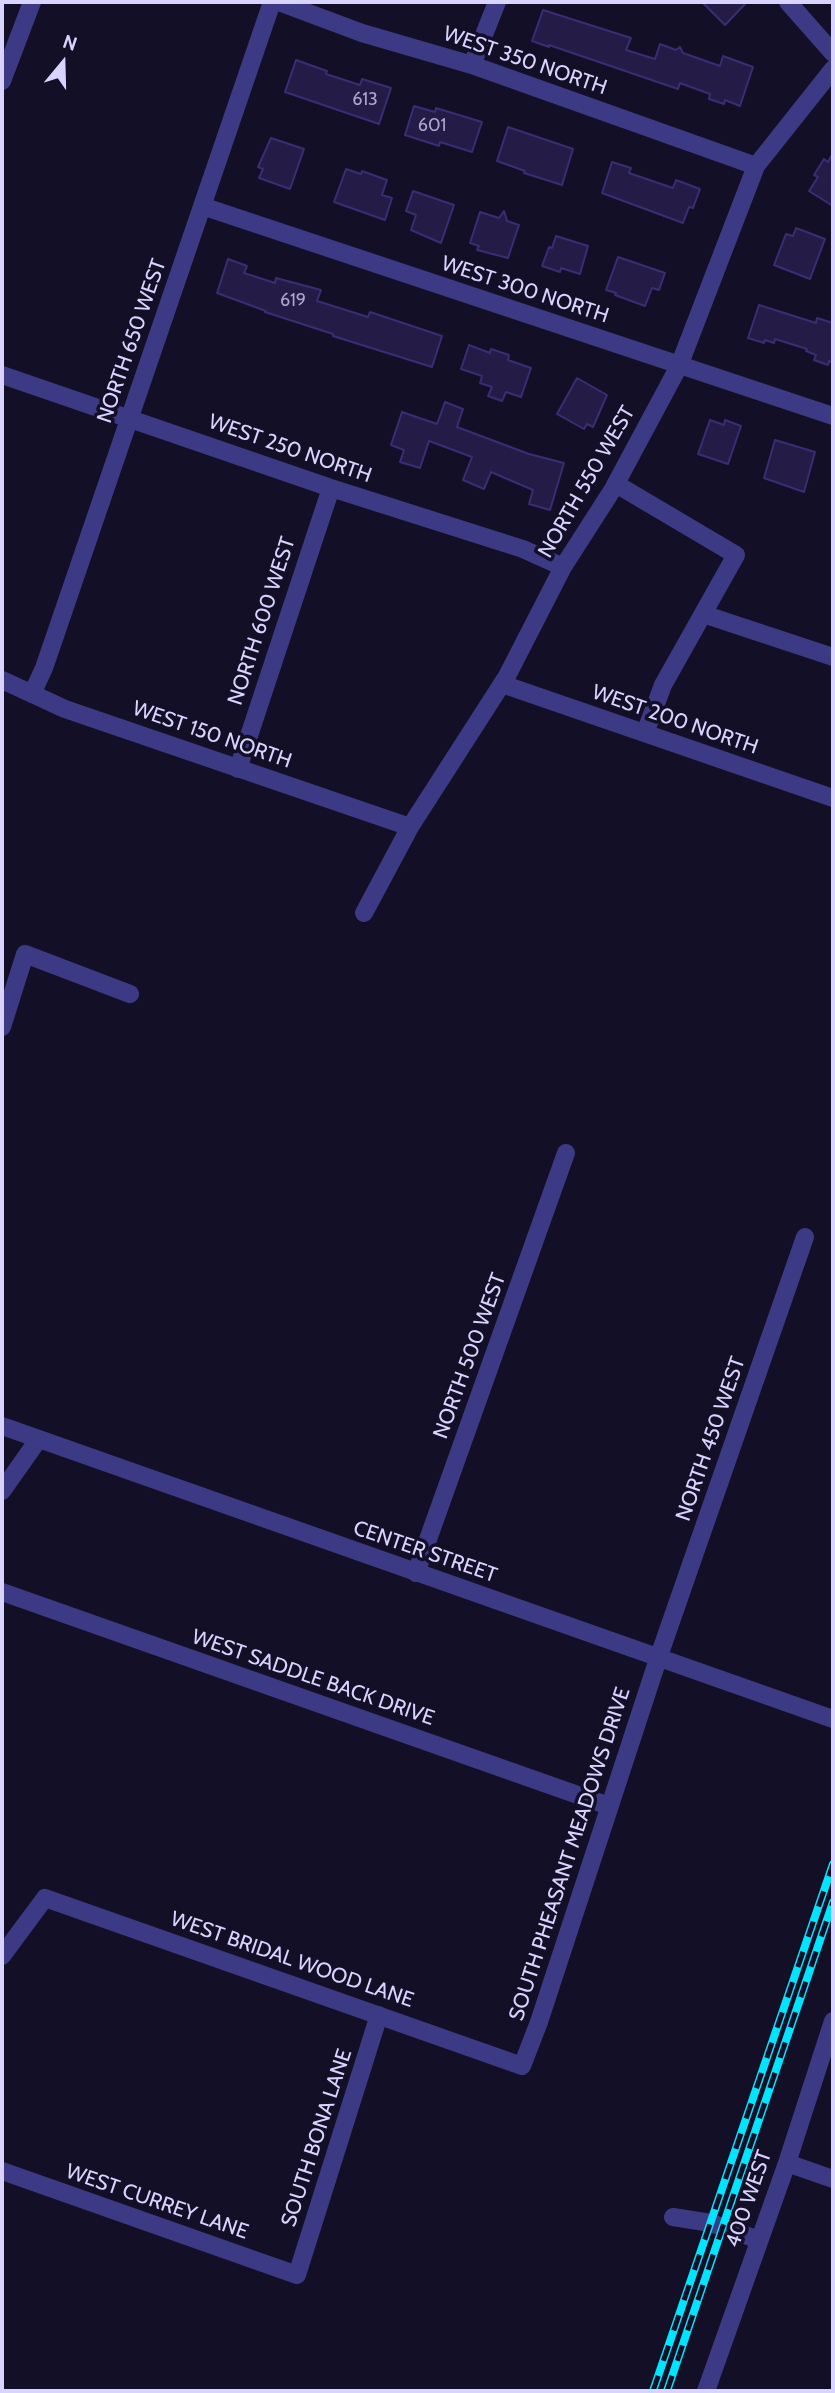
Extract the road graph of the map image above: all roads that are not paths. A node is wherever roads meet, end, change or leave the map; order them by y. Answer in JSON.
{"nodes":[{"id":1,"x":32,"y":2,"type":"edge"},
{"id":2,"x":272,"y":2,"type":"edge"},
{"id":3,"x":279,"y":2,"type":"edge"},
{"id":4,"x":497,"y":2,"type":"edge"},
{"id":5,"x":788,"y":2,"type":"edge"},
{"id":6,"x":833,"y":53,"type":"edge"},
{"id":7,"x":472,"y":65,"type":"junction"},
{"id":8,"x":833,"y":69,"type":"edge"},
{"id":9,"x":2,"y":81,"type":"edge"},
{"id":10,"x":756,"y":166,"type":"junction"},
{"id":11,"x":202,"y":206,"type":"junction"},
{"id":12,"x":679,"y":366,"type":"junction"},
{"id":13,"x":2,"y":375,"type":"edge"},
{"id":14,"x":833,"y":416,"type":"edge"},
{"id":15,"x":129,"y":418,"type":"junction"},
{"id":16,"x":616,"y":484,"type":"junction"},
{"id":17,"x":331,"y":488,"type":"junction"},
{"id":18,"x":563,"y":566,"type":"junction"},
{"id":19,"x":703,"y":614,"type":"junction"},
{"id":20,"x":833,"y":657,"type":"edge"},
{"id":21,"x":2,"y":680,"type":"edge"},
{"id":22,"x":502,"y":684,"type":"junction"},
{"id":23,"x":32,"y":694,"type":"junction"},
{"id":24,"x":645,"y":733,"type":"junction"},
{"id":25,"x":238,"y":769,"type":"junction"},
{"id":26,"x":833,"y":799,"type":"edge"},
{"id":27,"x":410,"y":827,"type":"junction"},
{"id":28,"x":364,"y":913,"type":"dead end"},
{"id":29,"x":130,"y":994,"type":"dead end"},
{"id":30,"x":2,"y":1027,"type":"edge"},
{"id":31,"x":566,"y":1153,"type":"dead end"},
{"id":32,"x":805,"y":1237,"type":"dead end"},
{"id":33,"x":2,"y":1426,"type":"edge"},
{"id":34,"x":38,"y":1440,"type":"junction"},
{"id":35,"x":2,"y":1491,"type":"edge"},
{"id":36,"x":416,"y":1573,"type":"junction"},
{"id":37,"x":2,"y":1592,"type":"edge"},
{"id":38,"x":659,"y":1656,"type":"junction"},
{"id":39,"x":833,"y":1719,"type":"edge"},
{"id":40,"x":609,"y":1806,"type":"junction"},
{"id":41,"x":2,"y":1956,"type":"edge"},
{"id":42,"x":379,"y":2015,"type":"junction"},
{"id":43,"x":833,"y":2021,"type":"edge"},
{"id":44,"x":522,"y":2066,"type":"joint"},
{"id":45,"x":787,"y":2162,"type":"junction"},
{"id":46,"x":2,"y":2171,"type":"edge"},
{"id":47,"x":833,"y":2179,"type":"edge"},
{"id":48,"x":673,"y":2217,"type":"dead end"},
{"id":49,"x":759,"y":2240,"type":"junction"},
{"id":50,"x":297,"y":2275,"type":"joint"},
{"id":51,"x":706,"y":2391,"type":"edge"}],
"edges":[{"from":1,"to":9,"type":"street"},
{"from":2,"to":11,"type":"street","name":"NORTH 650 WEST"},
{"from":3,"to":7,"type":"street","name":"WEST 350 NORTH"},
{"from":4,"to":7,"type":"street"},
{"from":5,"to":6,"type":"street"},
{"from":7,"to":10,"type":"street","name":"WEST 350 NORTH"},
{"from":8,"to":10,"type":"street","name":"NORTH 550 WEST"},
{"from":10,"to":12,"type":"street","name":"NORTH 550 WEST"},
{"from":11,"to":12,"type":"street","name":"WEST 300 NORTH"},
{"from":11,"to":15,"type":"street","name":"NORTH 650 WEST"},
{"from":12,"to":14,"type":"street","name":"WEST 300 NORTH"},
{"from":12,"to":16,"type":"street","name":"NORTH 550 WEST"},
{"from":13,"to":15,"type":"street","name":"WEST 250 NORTH"},
{"from":15,"to":17,"type":"street","name":"WEST 250 NORTH"},
{"from":15,"to":23,"type":"street","name":"NORTH 650 WEST"},
{"from":16,"to":18,"type":"street","name":"NORTH 550 WEST"},
{"from":16,"to":19,"type":"street"},
{"from":17,"to":18,"type":"street","name":"WEST 250 NORTH"},
{"from":17,"to":25,"type":"street","name":"NORTH 600 WEST"},
{"from":18,"to":22,"type":"street","name":"NORTH 550 WEST"},
{"from":19,"to":20,"type":"street"},
{"from":19,"to":24,"type":"street"},
{"from":21,"to":23,"type":"street","name":"WEST 150 NORTH"},
{"from":22,"to":24,"type":"street","name":"WEST 200 NORTH"},
{"from":22,"to":27,"type":"street","name":"NORTH 550 WEST"},
{"from":23,"to":25,"type":"street","name":"WEST 150 NORTH"},
{"from":24,"to":26,"type":"street","name":"WEST 200 NORTH"},
{"from":25,"to":27,"type":"street","name":"WEST 150 NORTH"},
{"from":27,"to":28,"type":"street","name":"NORTH 550 WEST"},
{"from":29,"to":30,"type":"street"},
{"from":31,"to":36,"type":"street","name":"NORTH 500 WEST"},
{"from":32,"to":38,"type":"street","name":"NORTH 450 WEST"},
{"from":33,"to":34,"type":"street","name":"CENTER STREET"},
{"from":34,"to":35,"type":"street"},
{"from":34,"to":36,"type":"street","name":"CENTER STREET"},
{"from":36,"to":38,"type":"street","name":"CENTER STREET"},
{"from":37,"to":40,"type":"street","name":"WEST SADDLE BACK DRIVE"},
{"from":38,"to":39,"type":"street","name":"CENTER STREET"},
{"from":38,"to":40,"type":"street","name":"SOUTH PHEASANT MEADOWS DRIVE"},
{"from":40,"to":44,"type":"street","name":"SOUTH PHEASANT MEADOWS DRIVE"},
{"from":41,"to":42,"type":"street","name":"WEST BRIDAL WOOD LANE"},
{"from":42,"to":44,"type":"street","name":"WEST BRIDAL WOOD LANE"},
{"from":42,"to":50,"type":"street","name":"SOUTH BONA LANE"},
{"from":43,"to":45,"type":"street","name":"400 WEST"},
{"from":45,"to":47,"type":"street"},
{"from":45,"to":49,"type":"street","name":"400 WEST"},
{"from":46,"to":50,"type":"street","name":"WEST CURREY LANE"},
{"from":48,"to":49,"type":"street"},
{"from":49,"to":51,"type":"street","name":"400 WEST"}]}
